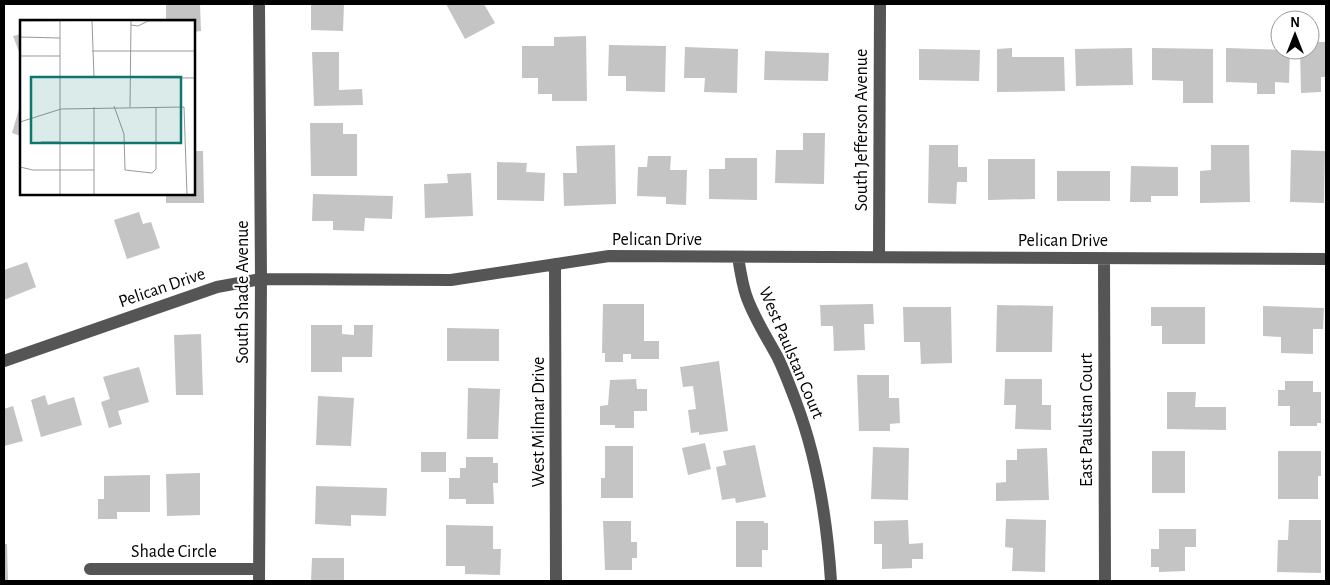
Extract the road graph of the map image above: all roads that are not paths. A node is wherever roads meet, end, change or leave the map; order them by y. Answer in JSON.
{"nodes":[{"id":1,"x":259,"y":4,"type":"edge"},
{"id":2,"x":880,"y":4,"type":"edge"},
{"id":3,"x":738,"y":257,"type":"junction"},
{"id":4,"x":878,"y":257,"type":"junction"},
{"id":5,"x":1104,"y":258,"type":"junction"},
{"id":6,"x":1326,"y":259,"type":"edge"},
{"id":7,"x":555,"y":264,"type":"junction"},
{"id":8,"x":261,"y":279,"type":"junction"},
{"id":9,"x":4,"y":361,"type":"edge"},
{"id":10,"x":90,"y":569,"type":"dead end"},
{"id":11,"x":259,"y":575,"type":"edge"},
{"id":12,"x":556,"y":581,"type":"edge"},
{"id":13,"x":831,"y":581,"type":"edge"},
{"id":14,"x":1105,"y":581,"type":"edge"}],
"edges":[{"from":1,"to":8,"type":"street","name":"South Shade Avenue"},
{"from":2,"to":4,"type":"street","name":"South Jefferson Avenue"},
{"from":3,"to":4,"type":"street","name":"Pelican Drive"},
{"from":3,"to":7,"type":"street","name":"Pelican Drive"},
{"from":3,"to":13,"type":"street","name":"West Paulstan Court"},
{"from":4,"to":5,"type":"street","name":"Pelican Drive"},
{"from":5,"to":6,"type":"street","name":"Pelican Drive"},
{"from":5,"to":14,"type":"street","name":"East Paulstan Court"},
{"from":7,"to":8,"type":"street","name":"Pelican Drive"},
{"from":7,"to":12,"type":"street","name":"West Milmar Drive"},
{"from":8,"to":9,"type":"street","name":"Pelican Drive"},
{"from":8,"to":11,"type":"street","name":"South Shade Avenue"},
{"from":10,"to":11,"type":"street","name":"Shade Circle"}]}
